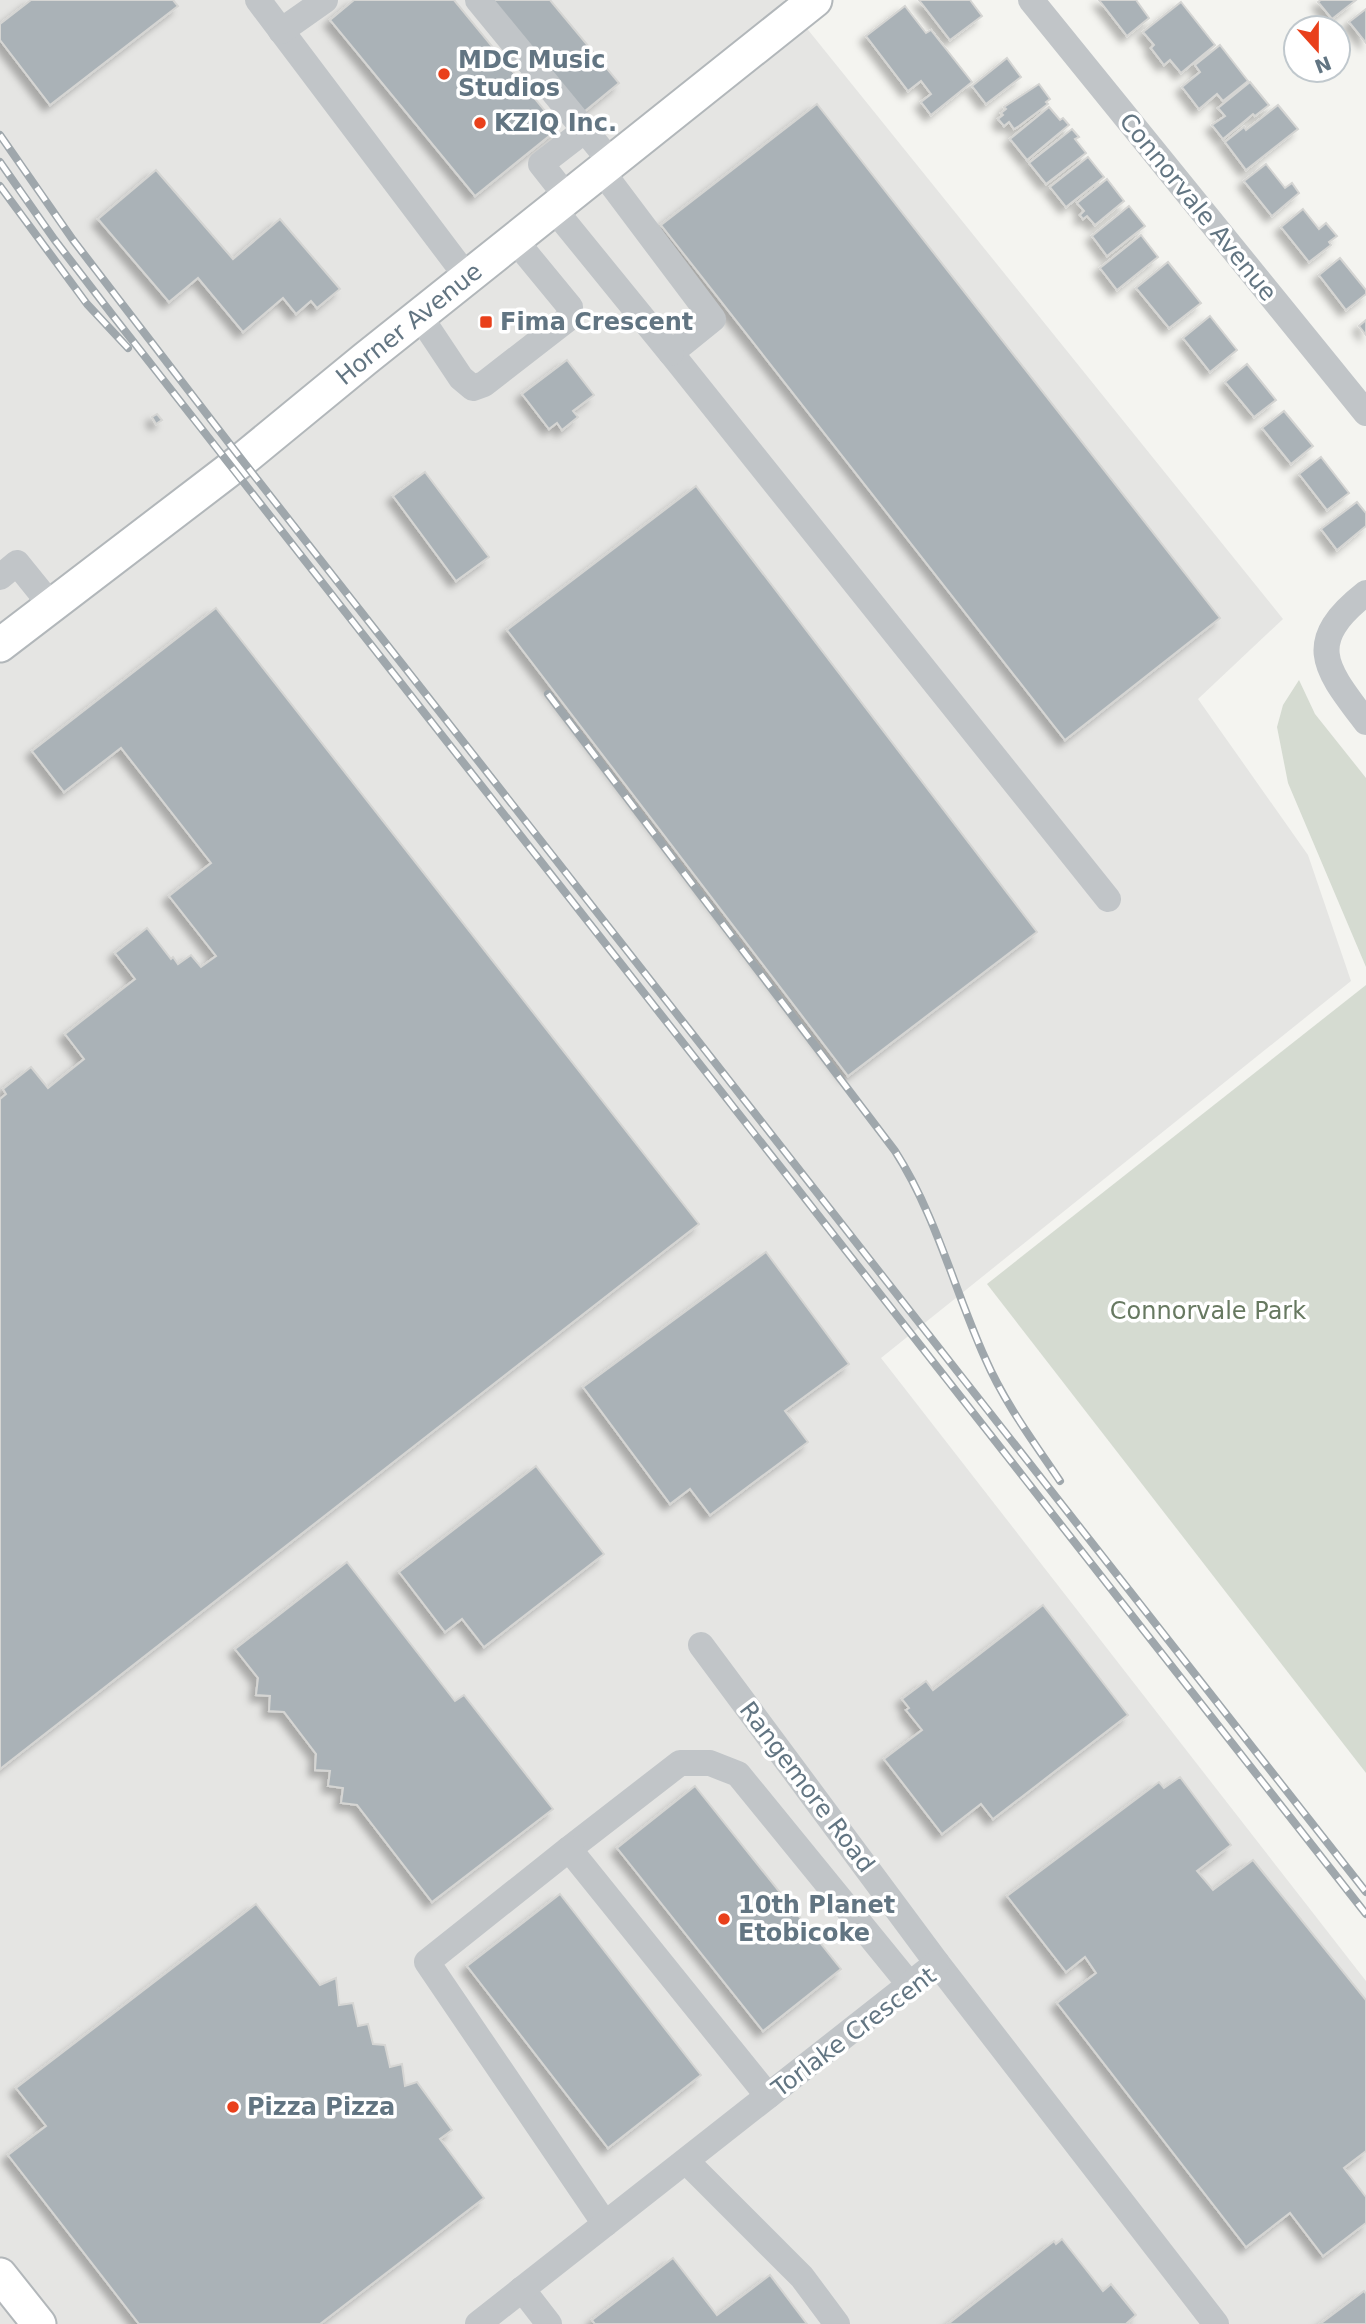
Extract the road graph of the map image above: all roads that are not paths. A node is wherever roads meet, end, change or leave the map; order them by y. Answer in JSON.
{"nodes":[{"id":1,"x":258,"y":0,"type":"edge"},
{"id":2,"x":325,"y":0,"type":"edge"},
{"id":3,"x":478,"y":0,"type":"edge"},
{"id":4,"x":815,"y":0,"type":"edge"},
{"id":5,"x":1031,"y":0,"type":"edge"},
{"id":6,"x":281,"y":31,"type":"junction"},
{"id":7,"x":585,"y":130,"type":"junction"},
{"id":8,"x":606,"y":166,"type":"junction"},
{"id":9,"x":560,"y":202,"type":"junction"},
{"id":10,"x":514,"y":239,"type":"junction"},
{"id":11,"x":467,"y":277,"type":"junction"},
{"id":12,"x":419,"y":315,"type":"junction"},
{"id":13,"x":671,"y":352,"type":"junction"},
{"id":14,"x":1366,"y":413,"type":"edge"},
{"id":15,"x":0,"y":577,"type":"edge"},
{"id":16,"x":1366,"y":593,"type":"edge"},
{"id":17,"x":51,"y":605,"type":"junction"},
{"id":18,"x":0,"y":645,"type":"edge"},
{"id":19,"x":1366,"y":722,"type":"edge"},
{"id":20,"x":1108,"y":900,"type":"dead end"},
{"id":21,"x":701,"y":1645,"type":"dead end"},
{"id":22,"x":569,"y":1849,"type":"junction"},
{"id":23,"x":937,"y":1963,"type":"junction"},
{"id":24,"x":910,"y":1984,"type":"junction"},
{"id":25,"x":768,"y":2096,"type":"junction"},
{"id":26,"x":685,"y":2161,"type":"junction"},
{"id":27,"x":605,"y":2224,"type":"junction"},
{"id":28,"x":0,"y":2275,"type":"edge"},
{"id":29,"x":522,"y":2289,"type":"junction"},
{"id":30,"x":39,"y":2324,"type":"edge"},
{"id":31,"x":478,"y":2324,"type":"edge"},
{"id":32,"x":549,"y":2324,"type":"edge"},
{"id":33,"x":837,"y":2324,"type":"edge"},
{"id":34,"x":1216,"y":2324,"type":"edge"}],
"edges":[{"from":1,"to":6,"type":"street"},
{"from":2,"to":6,"type":"street"},
{"from":3,"to":7,"type":"street"},
{"from":4,"to":8,"type":"main road","name":"Horner Avenue"},
{"from":5,"to":14,"type":"street","name":"Connorvale Avenue"},
{"from":6,"to":11,"type":"street"},
{"from":7,"to":8,"type":"street"},
{"from":7,"to":9,"type":"street"},
{"from":8,"to":9,"type":"main road","name":"Horner Avenue"},
{"from":8,"to":13,"type":"street"},
{"from":9,"to":10,"type":"main road","name":"Horner Avenue"},
{"from":9,"to":13,"type":"street"},
{"from":10,"to":11,"type":"main road","name":"Horner Avenue"},
{"from":10,"to":12,"type":"street"},
{"from":11,"to":12,"type":"main road","name":"Horner Avenue"},
{"from":12,"to":17,"type":"main road","name":"Horner Avenue"},
{"from":13,"to":20,"type":"street"},
{"from":15,"to":17,"type":"street"},
{"from":16,"to":19,"type":"street"},
{"from":17,"to":18,"type":"main road","name":"Horner Avenue"},
{"from":21,"to":23,"type":"street","name":"Rangemore Road"},
{"from":22,"to":24,"type":"street"},
{"from":22,"to":25,"type":"street"},
{"from":22,"to":27,"type":"street"},
{"from":23,"to":24,"type":"street","name":"Torlake Crescent"},
{"from":23,"to":34,"type":"street","name":"Torlake Crescent"},
{"from":24,"to":25,"type":"street","name":"Torlake Crescent"},
{"from":25,"to":26,"type":"street","name":"Torlake Crescent"},
{"from":26,"to":27,"type":"street","name":"Torlake Crescent"},
{"from":26,"to":33,"type":"street"},
{"from":27,"to":29,"type":"street","name":"Torlake Crescent"},
{"from":28,"to":30,"type":"main road"},
{"from":29,"to":31,"type":"street","name":"Torlake Crescent"},
{"from":29,"to":32,"type":"street"}]}
